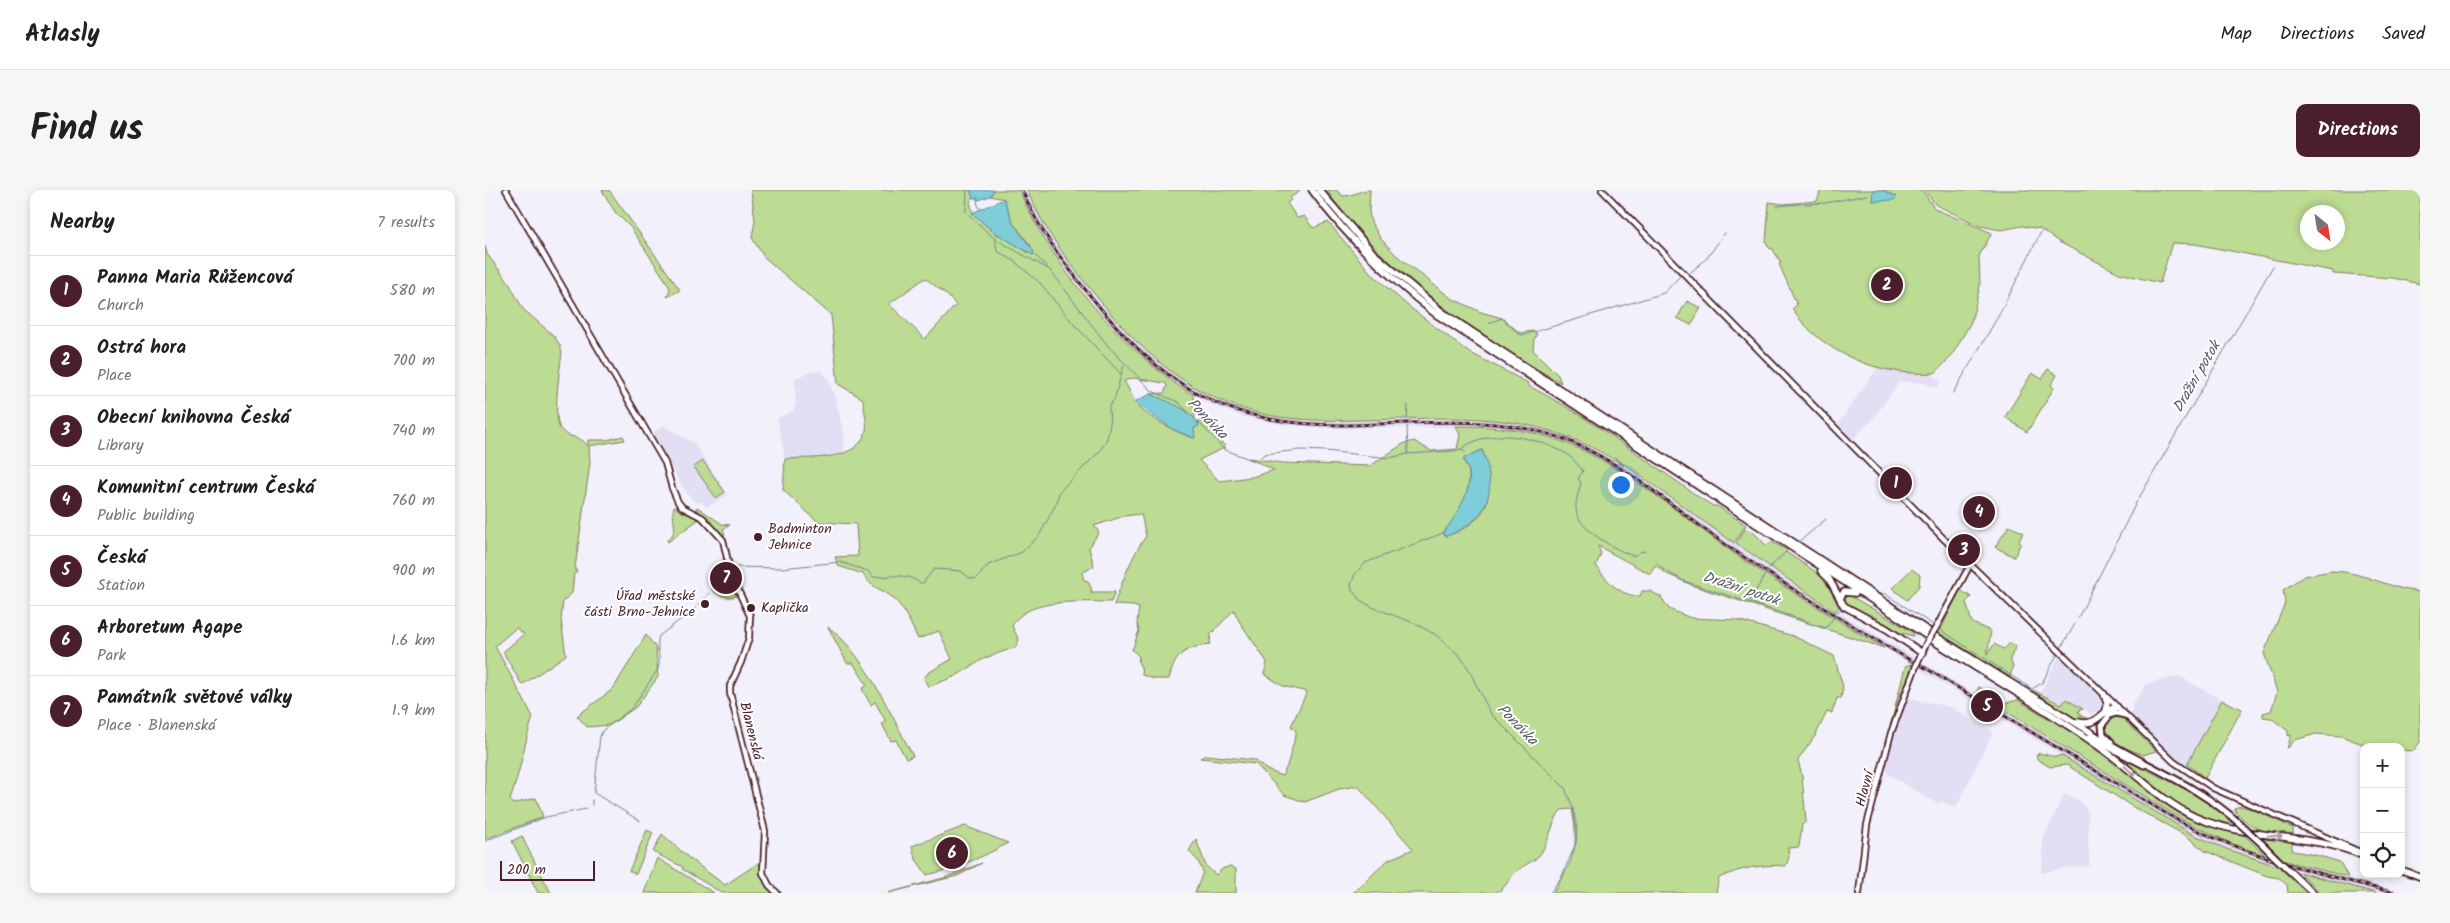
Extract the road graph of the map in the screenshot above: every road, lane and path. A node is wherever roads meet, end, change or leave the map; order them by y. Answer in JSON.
{"nodes":[{"id":1,"x":506,"y":190,"type":"edge"},
{"id":2,"x":1312,"y":190,"type":"edge"},
{"id":3,"x":1319,"y":190,"type":"edge"},
{"id":4,"x":1603,"y":190,"type":"edge"},
{"id":5,"x":1756,"y":526,"type":"junction"},
{"id":6,"x":1970,"y":565,"type":"junction"},
{"id":7,"x":1841,"y":602,"type":"junction"},
{"id":8,"x":1883,"y":609,"type":"junction"},
{"id":9,"x":1931,"y":636,"type":"junction"},
{"id":10,"x":1921,"y":653,"type":"junction"},
{"id":11,"x":2104,"y":694,"type":"junction"},
{"id":12,"x":2117,"y":706,"type":"junction"},
{"id":13,"x":2106,"y":715,"type":"junction"},
{"id":14,"x":2125,"y":715,"type":"junction"},
{"id":15,"x":2064,"y":720,"type":"junction"},
{"id":16,"x":2092,"y":733,"type":"joint"},
{"id":17,"x":2139,"y":759,"type":"junction"},
{"id":18,"x":2187,"y":786,"type":"junction"},
{"id":19,"x":2360,"y":853,"type":"edge"},
{"id":20,"x":2360,"y":854,"type":"edge"},
{"id":21,"x":2405,"y":871,"type":"edge"},
{"id":22,"x":2410,"y":873,"type":"joint"},
{"id":23,"x":2420,"y":877,"type":"edge"},
{"id":24,"x":777,"y":893,"type":"edge"},
{"id":25,"x":1859,"y":893,"type":"edge"},
{"id":26,"x":2313,"y":893,"type":"edge"}],
"edges":[{"from":1,"to":24,"type":"street","name":"Blanenská"},
{"from":2,"to":5,"type":"highway"},
{"from":3,"to":9,"type":"highway"},
{"from":4,"to":6,"type":"street"},
{"from":5,"to":7,"type":"highway"},
{"from":5,"to":8,"type":"highway"},
{"from":6,"to":10,"type":"street","name":"Hlavní","bridge":true},
{"from":6,"to":11,"type":"street"},
{"from":7,"to":8,"type":"highway"},
{"from":7,"to":10,"type":"highway"},
{"from":8,"to":9,"type":"highway"},
{"from":9,"to":15,"type":"highway"},
{"from":10,"to":25,"type":"street","name":"Hlavní"},
{"from":11,"to":12,"type":"street"},
{"from":11,"to":13,"type":"highway"},
{"from":12,"to":13,"type":"highway"},
{"from":12,"to":14,"type":"street"},
{"from":13,"to":14,"type":"main road"},
{"from":13,"to":15,"type":"highway"},
{"from":13,"to":17,"type":"main road"},
{"from":14,"to":19,"type":"street"},
{"from":15,"to":16,"type":"highway"},
{"from":15,"to":18,"type":"main road"},
{"from":15,"to":20,"type":"highway","one_way":true},
{"from":16,"to":17,"type":"main road"},
{"from":17,"to":18,"type":"main road"},
{"from":18,"to":26,"type":"main road","bridge":true},
{"from":21,"to":22,"type":"highway"},
{"from":22,"to":23,"type":"street"}]}
